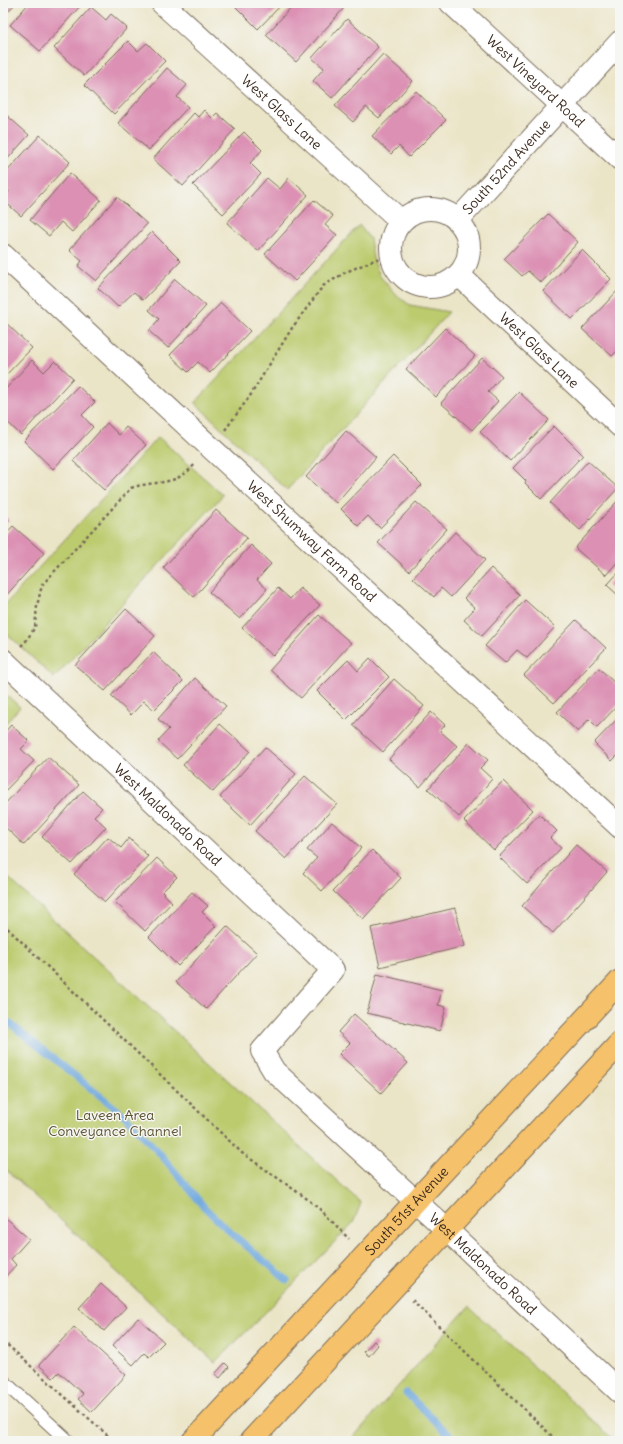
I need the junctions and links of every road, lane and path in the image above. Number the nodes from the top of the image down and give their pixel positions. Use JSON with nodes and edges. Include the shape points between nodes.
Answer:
{"nodes":[{"id":1,"x":162,"y":3,"type":"edge"},
{"id":2,"x":451,"y":3,"type":"edge"},
{"id":3,"x":620,"y":42,"type":"edge"},
{"id":4,"x":563,"y":106,"type":"junction"},
{"id":5,"x":620,"y":159,"type":"edge"},
{"id":6,"x":458,"y":220,"type":"junction"},
{"id":7,"x":401,"y":221,"type":"junction"},
{"id":8,"x":3,"y":255,"type":"edge"},
{"id":9,"x":459,"y":275,"type":"junction"},
{"id":10,"x":620,"y":426,"type":"edge"},
{"id":11,"x":3,"y":660,"type":"edge"},
{"id":12,"x":620,"y":827,"type":"edge"},
{"id":13,"x":3,"y":924,"type":"edge"},
{"id":14,"x":620,"y":982,"type":"edge"},
{"id":15,"x":620,"y":1043,"type":"edge"},
{"id":16,"x":416,"y":1202,"type":"junction"},
{"id":17,"x":447,"y":1230,"type":"junction"},
{"id":18,"x":366,"y":1255,"type":"junction"},
{"id":19,"x":396,"y":1284,"type":"junction"},
{"id":20,"x":3,"y":1341,"type":"edge"},
{"id":21,"x":3,"y":1381,"type":"edge"},
{"id":22,"x":620,"y":1392,"type":"edge"},
{"id":23,"x":68,"y":1441,"type":"edge"},
{"id":24,"x":114,"y":1441,"type":"edge"},
{"id":25,"x":193,"y":1441,"type":"edge"},
{"id":26,"x":252,"y":1441,"type":"edge"},
{"id":27,"x":557,"y":1441,"type":"edge"}],
"edges":[{"from":1,"to":7,"type":"street","name":"West Glass Lane"},
{"from":2,"to":4,"type":"street","name":"West Vineyard Road"},
{"from":3,"to":4,"type":"street","name":"South 52nd Avenue"},
{"from":4,"to":5,"type":"street","name":"West Vineyard Road"},
{"from":4,"to":6,"type":"street","name":"South 52nd Avenue"},
{"from":6,"to":7,"type":"street","via":[[448,212],[423,209],[411,213]]},
{"from":6,"to":9,"type":"street","via":[[469,241],[466,265]]},
{"from":7,"to":9,"type":"street","via":[[393,232],[390,246],[398,272],[408,281],[428,287],[448,284]]},
{"from":8,"to":12,"type":"street","name":"West Shumway Farm Road"},
{"from":9,"to":10,"type":"street","name":"West Glass Lane"},
{"from":11,"to":16,"type":"street","name":"West Maldonado Road","via":[[333,970],[262,1051],[274,1071]]},
{"from":13,"to":18,"type":"path","via":[[242,1153],[322,1211]]},
{"from":14,"to":16,"type":"main road","name":"South 51st Avenue"},
{"from":15,"to":17,"type":"main road"},
{"from":16,"to":17,"type":"street","name":"West Maldonado Road"},
{"from":16,"to":18,"type":"main road","name":"South 51st Avenue"},
{"from":17,"to":19,"type":"main road"},
{"from":17,"to":22,"type":"street","name":"West Maldonado Road"},
{"from":18,"to":25,"type":"main road","name":"South 51st Avenue"},
{"from":19,"to":26,"type":"main road"},
{"from":19,"to":27,"type":"path"},
{"from":20,"to":24,"type":"path"},
{"from":21,"to":23,"type":"lane"}]}
